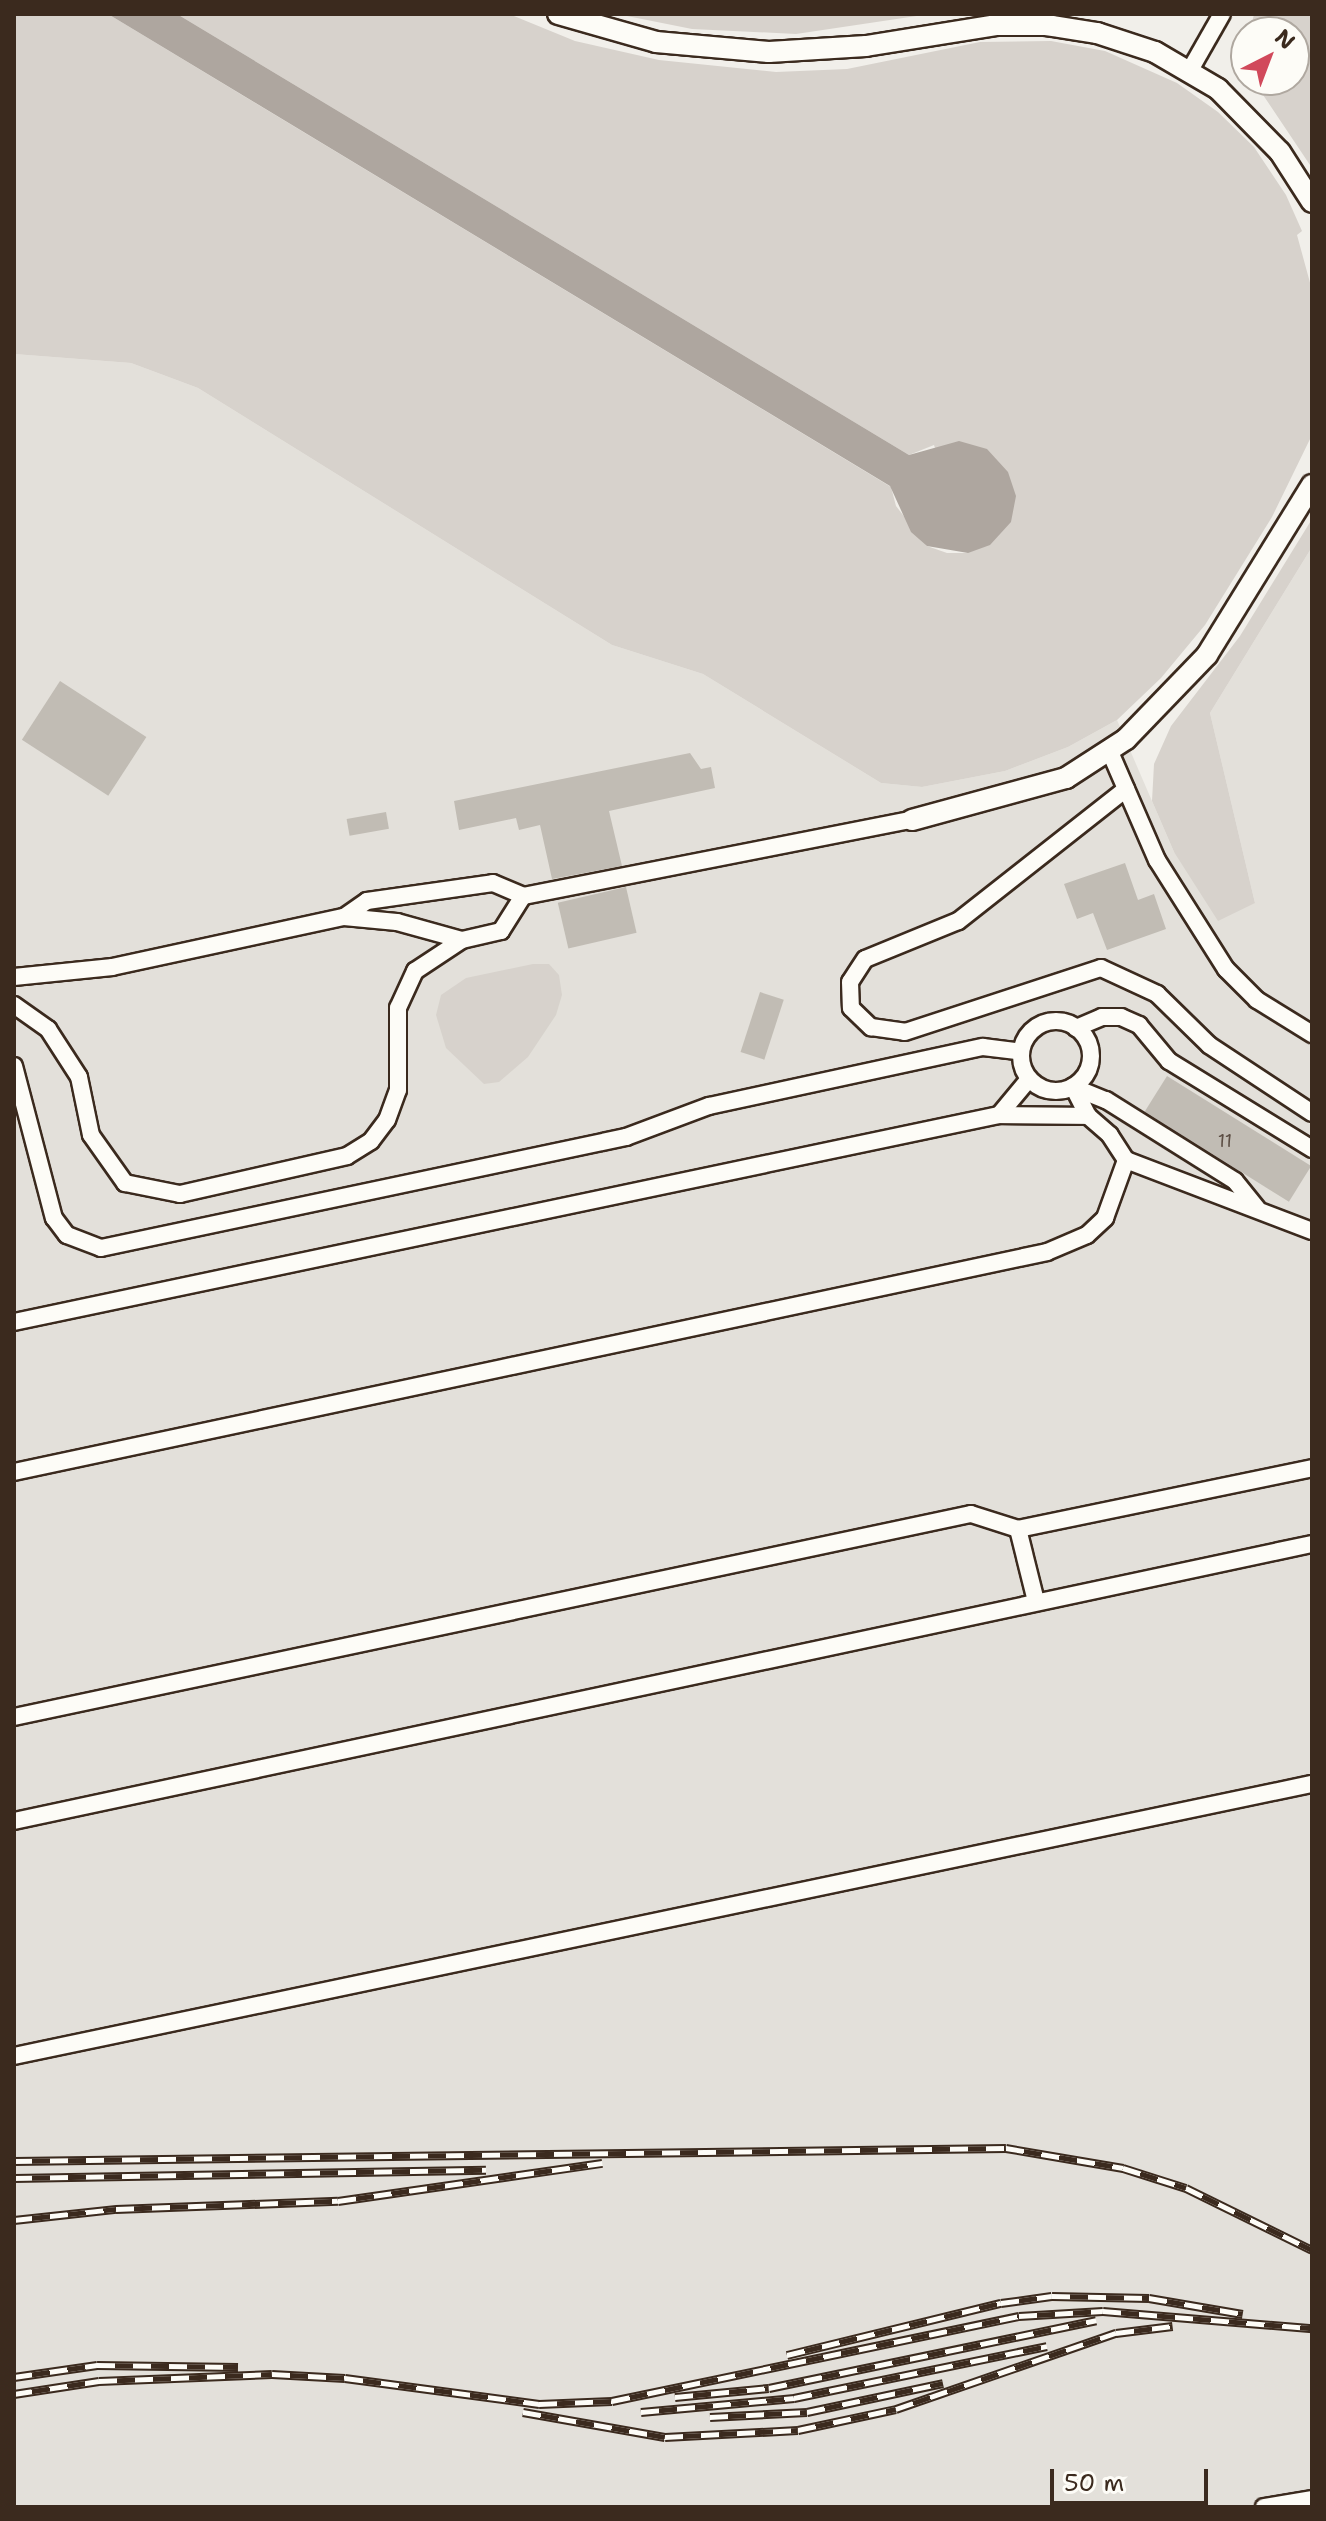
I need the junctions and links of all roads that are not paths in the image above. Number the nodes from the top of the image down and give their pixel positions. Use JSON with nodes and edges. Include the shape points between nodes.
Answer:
{"nodes":[{"id":1,"x":558,"y":14,"type":"edge"},
{"id":2,"x":1222,"y":14,"type":"edge"},
{"id":3,"x":1190,"y":70,"type":"junction"},
{"id":4,"x":1312,"y":202,"type":"edge"},
{"id":5,"x":1312,"y":485,"type":"edge"},
{"id":6,"x":1110,"y":752,"type":"junction"},
{"id":7,"x":1126,"y":789,"type":"junction"},
{"id":8,"x":912,"y":820,"type":"joint"},
{"id":9,"x":523,"y":896,"type":"junction"},
{"id":10,"x":344,"y":917,"type":"junction"},
{"id":11,"x":462,"y":940,"type":"junction"},
{"id":12,"x":14,"y":977,"type":"edge"},
{"id":13,"x":14,"y":1005,"type":"edge"},
{"id":14,"x":1076,"y":1028,"type":"junction"},
{"id":15,"x":1312,"y":1034,"type":"edge"},
{"id":16,"x":1021,"y":1052,"type":"junction"},
{"id":17,"x":14,"y":1066,"type":"edge"},
{"id":18,"x":1029,"y":1079,"type":"junction"},
{"id":19,"x":1073,"y":1087,"type":"junction"},
{"id":20,"x":1312,"y":1113,"type":"edge"},
{"id":21,"x":999,"y":1115,"type":"junction"},
{"id":22,"x":1088,"y":1116,"type":"junction"},
{"id":23,"x":1312,"y":1149,"type":"edge"},
{"id":24,"x":1126,"y":1160,"type":"junction"},
{"id":25,"x":1257,"y":1208,"type":"junction"},
{"id":26,"x":1312,"y":1231,"type":"edge"},
{"id":27,"x":14,"y":1322,"type":"edge"},
{"id":28,"x":1312,"y":1468,"type":"edge"},
{"id":29,"x":14,"y":1472,"type":"edge"},
{"id":30,"x":1018,"y":1529,"type":"junction"},
{"id":31,"x":1312,"y":1544,"type":"edge"},
{"id":32,"x":1036,"y":1601,"type":"junction"},
{"id":33,"x":14,"y":1717,"type":"edge"},
{"id":34,"x":1312,"y":1784,"type":"edge"},
{"id":35,"x":14,"y":1821,"type":"edge"},
{"id":36,"x":14,"y":2056,"type":"edge"},
{"id":37,"x":1312,"y":2499,"type":"edge"},
{"id":38,"x":1264,"y":2507,"type":"edge"}],
"edges":[{"from":1,"to":3,"type":"street","via":[[656,42],[769,52],[866,46],[997,25],[1046,25],[1125,41]]},
{"from":2,"to":3,"type":"street"},
{"from":3,"to":4,"type":"street","via":[[1255,123]]},
{"from":5,"to":6,"type":"street","via":[[1207,655]]},
{"from":6,"to":7,"type":"street"},
{"from":6,"to":8,"type":"street","via":[[1041,787]]},
{"from":7,"to":15,"type":"street","via":[[1157,860],[1232,976],[1257,1000]]},
{"from":7,"to":20,"type":"street","via":[[958,921],[865,959],[850,982],[851,1008],[871,1027],[905,1032],[1101,968],[1157,994],[1209,1045]]},
{"from":8,"to":9,"type":"street"},
{"from":9,"to":10,"type":"street","via":[[493,883],[367,901]]},
{"from":9,"to":11,"type":"street","via":[[501,931]]},
{"from":10,"to":11,"type":"street","via":[[397,922]]},
{"from":10,"to":12,"type":"street","via":[[112,967]]},
{"from":11,"to":13,"type":"street","via":[[415,971],[398,1008],[398,1090],[387,1120],[371,1141],[347,1156],[180,1194],[125,1183],[91,1135],[79,1077],[48,1029]]},
{"from":14,"to":16,"type":"street","via":[[1042,1024],[1031,1031]]},
{"from":14,"to":19,"type":"street","via":[[1091,1054],[1087,1073]]},
{"from":14,"to":23,"type":"street","via":[[1102,1017],[1121,1017],[1139,1025],[1169,1061]]},
{"from":16,"to":17,"type":"street","via":[[983,1047],[709,1106],[626,1137],[101,1248],[67,1235],[54,1218]]},
{"from":16,"to":18,"type":"street"},
{"from":18,"to":19,"type":"street","via":[[1045,1090]]},
{"from":18,"to":21,"type":"street"},
{"from":19,"to":22,"type":"street"},
{"from":19,"to":25,"type":"street","via":[[1106,1100],[1235,1181]]},
{"from":21,"to":22,"type":"street"},
{"from":21,"to":27,"type":"street"},
{"from":22,"to":24,"type":"street","via":[[1110,1135]]},
{"from":24,"to":25,"type":"street"},
{"from":24,"to":29,"type":"street","via":[[1105,1218],[1087,1235],[1047,1252]]},
{"from":25,"to":26,"type":"street"},
{"from":28,"to":30,"type":"street"},
{"from":30,"to":32,"type":"street"},
{"from":30,"to":33,"type":"street","via":[[971,1514]]},
{"from":31,"to":32,"type":"street"},
{"from":32,"to":35,"type":"street"},
{"from":34,"to":36,"type":"street"},
{"from":37,"to":38,"type":"street"}]}
